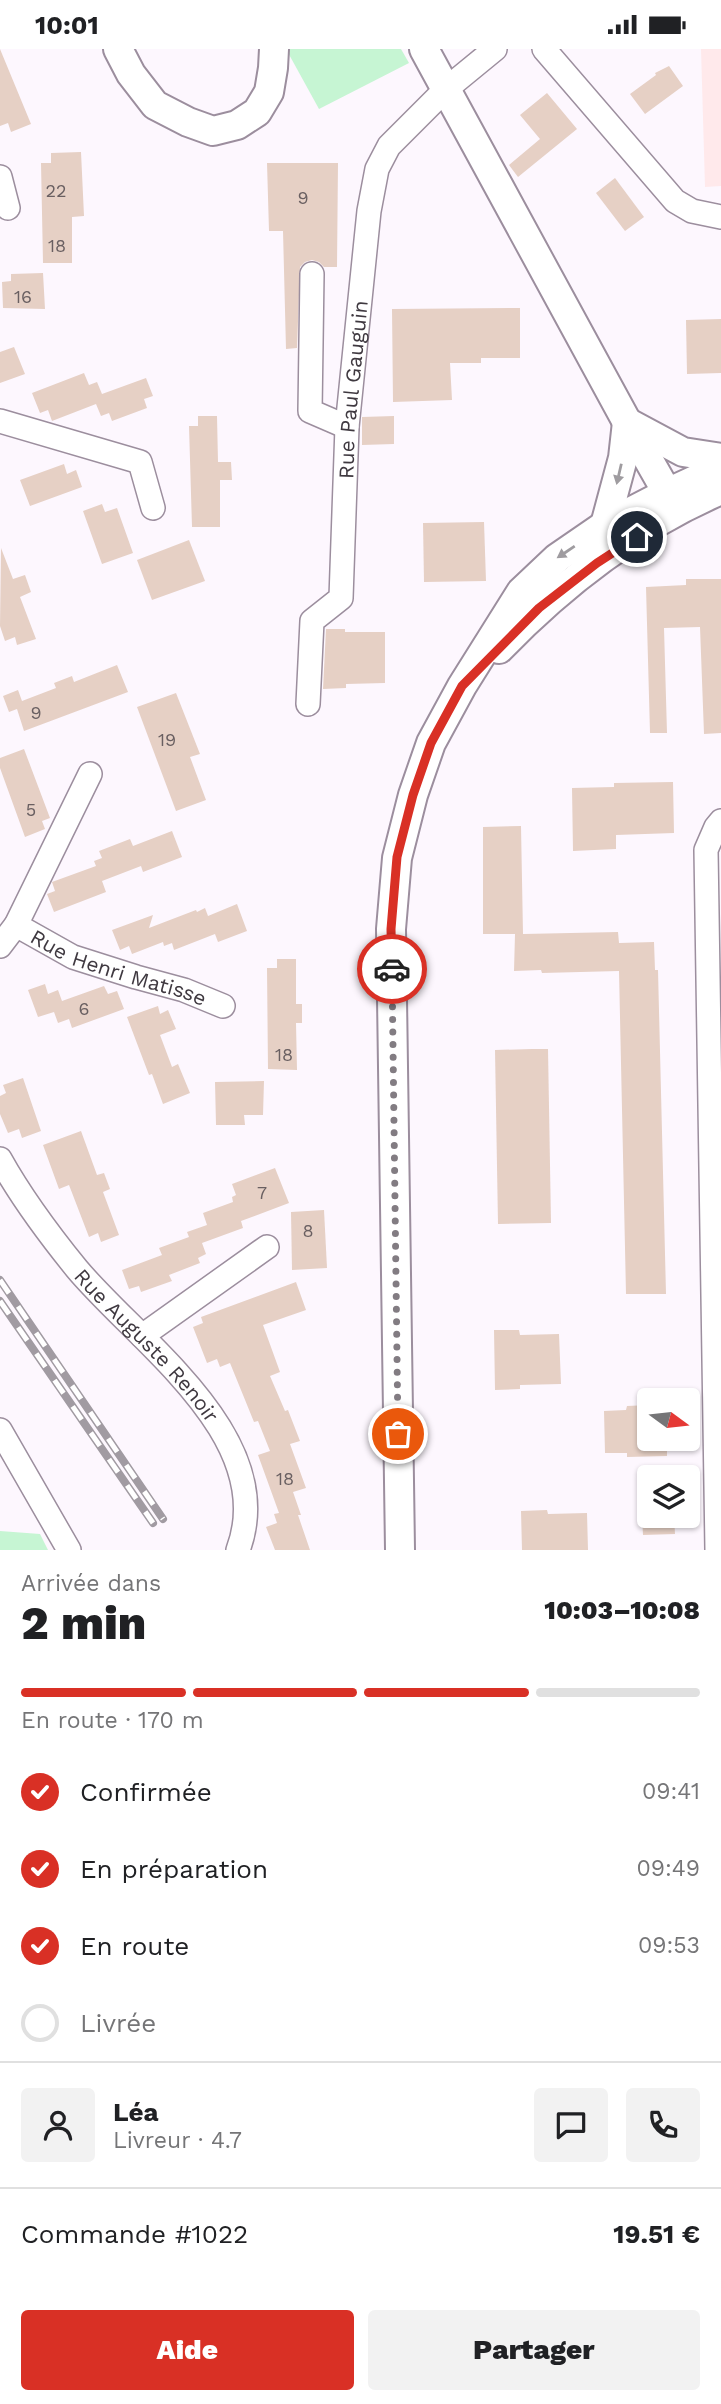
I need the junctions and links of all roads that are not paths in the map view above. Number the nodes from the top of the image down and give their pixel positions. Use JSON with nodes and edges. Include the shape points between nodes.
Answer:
{"nodes":[{"id":1,"x":118,"y":49,"type":"edge"},
{"id":2,"x":274,"y":49,"type":"edge"},
{"id":3,"x":424,"y":49,"type":"edge"},
{"id":4,"x":495,"y":49,"type":"edge"},
{"id":5,"x":544,"y":49,"type":"edge"},
{"id":6,"x":445,"y":90,"type":"junction"},
{"id":7,"x":0,"y":177,"type":"edge"},
{"id":8,"x":8,"y":208,"type":"dead end"},
{"id":9,"x":721,"y":217,"type":"edge"},
{"id":10,"x":312,"y":274,"type":"dead end"},
{"id":11,"x":0,"y":421,"type":"edge"},
{"id":12,"x":626,"y":422,"type":"junction"},
{"id":13,"x":347,"y":427,"type":"junction"},
{"id":14,"x":721,"y":458,"type":"edge"},
{"id":15,"x":721,"y":468,"type":"edge"},
{"id":16,"x":721,"y":490,"type":"edge"},
{"id":17,"x":672,"y":501,"type":"junction"},
{"id":18,"x":153,"y":508,"type":"dead end"},
{"id":19,"x":605,"y":525,"type":"junction"},
{"id":20,"x":462,"y":686,"type":"junction"},
{"id":21,"x":308,"y":704,"type":"dead end"},
{"id":22,"x":90,"y":774,"type":"dead end"},
{"id":23,"x":721,"y":821,"type":"edge"},
{"id":24,"x":16,"y":925,"type":"junction"},
{"id":25,"x":0,"y":946,"type":"edge"},
{"id":26,"x":223,"y":1006,"type":"dead end"},
{"id":27,"x":0,"y":1159,"type":"edge"},
{"id":28,"x":267,"y":1247,"type":"dead end"},
{"id":29,"x":142,"y":1336,"type":"junction"},
{"id":30,"x":0,"y":1430,"type":"edge"},
{"id":31,"x":69,"y":1550,"type":"edge"},
{"id":32,"x":238,"y":1550,"type":"edge"},
{"id":33,"x":400,"y":1550,"type":"edge"},
{"id":34,"x":718,"y":1550,"type":"edge"}],
"edges":[{"from":1,"to":2,"type":"street","via":[[155,105],[213,131],[237,125],[257,112],[269,92]]},
{"from":3,"to":6,"type":"street"},
{"from":4,"to":6,"type":"street","name":"Rue Paul Gauguin"},
{"from":5,"to":9,"type":"street","via":[[675,201],[692,211]]},
{"from":6,"to":12,"type":"street"},
{"from":6,"to":13,"type":"street","name":"Rue Paul Gauguin","via":[[389,146],[377,169]]},
{"from":7,"to":8,"type":"street"},
{"from":10,"to":13,"type":"street","via":[[310,411]]},
{"from":11,"to":18,"type":"street","via":[[140,462]]},
{"from":12,"to":14,"type":"street","via":[[684,452]]},
{"from":12,"to":17,"type":"street"},
{"from":12,"to":19,"type":"street","one_way":true,"via":[[623,458]]},
{"from":13,"to":21,"type":"street","name":"Rue Paul Gauguin","via":[[341,598],[312,621]]},
{"from":15,"to":17,"type":"street"},
{"from":16,"to":17,"type":"street"},
{"from":17,"to":19,"type":"street"},
{"from":17,"to":20,"type":"street","via":[[539,608]]},
{"from":19,"to":20,"type":"street","one_way":true,"via":[[556,558],[521,591]]},
{"from":20,"to":33,"type":"street","via":[[431,743],[413,795],[397,857],[391,929]]},
{"from":22,"to":24,"type":"street","name":"Rue Henri Matisse"},
{"from":23,"to":34,"type":"street","via":[[706,851]]},
{"from":24,"to":25,"type":"street","name":"Rue Henri Matisse"},
{"from":24,"to":26,"type":"street","name":"Rue Henri Matisse","via":[[73,957]]},
{"from":27,"to":29,"type":"street","name":"Rue Auguste Renoir","via":[[77,1269]]},
{"from":28,"to":29,"type":"street"},
{"from":29,"to":32,"type":"street","name":"Rue Auguste Renoir","via":[[199,1395],[226,1437],[247,1508]]},
{"from":30,"to":31,"type":"street"}]}
